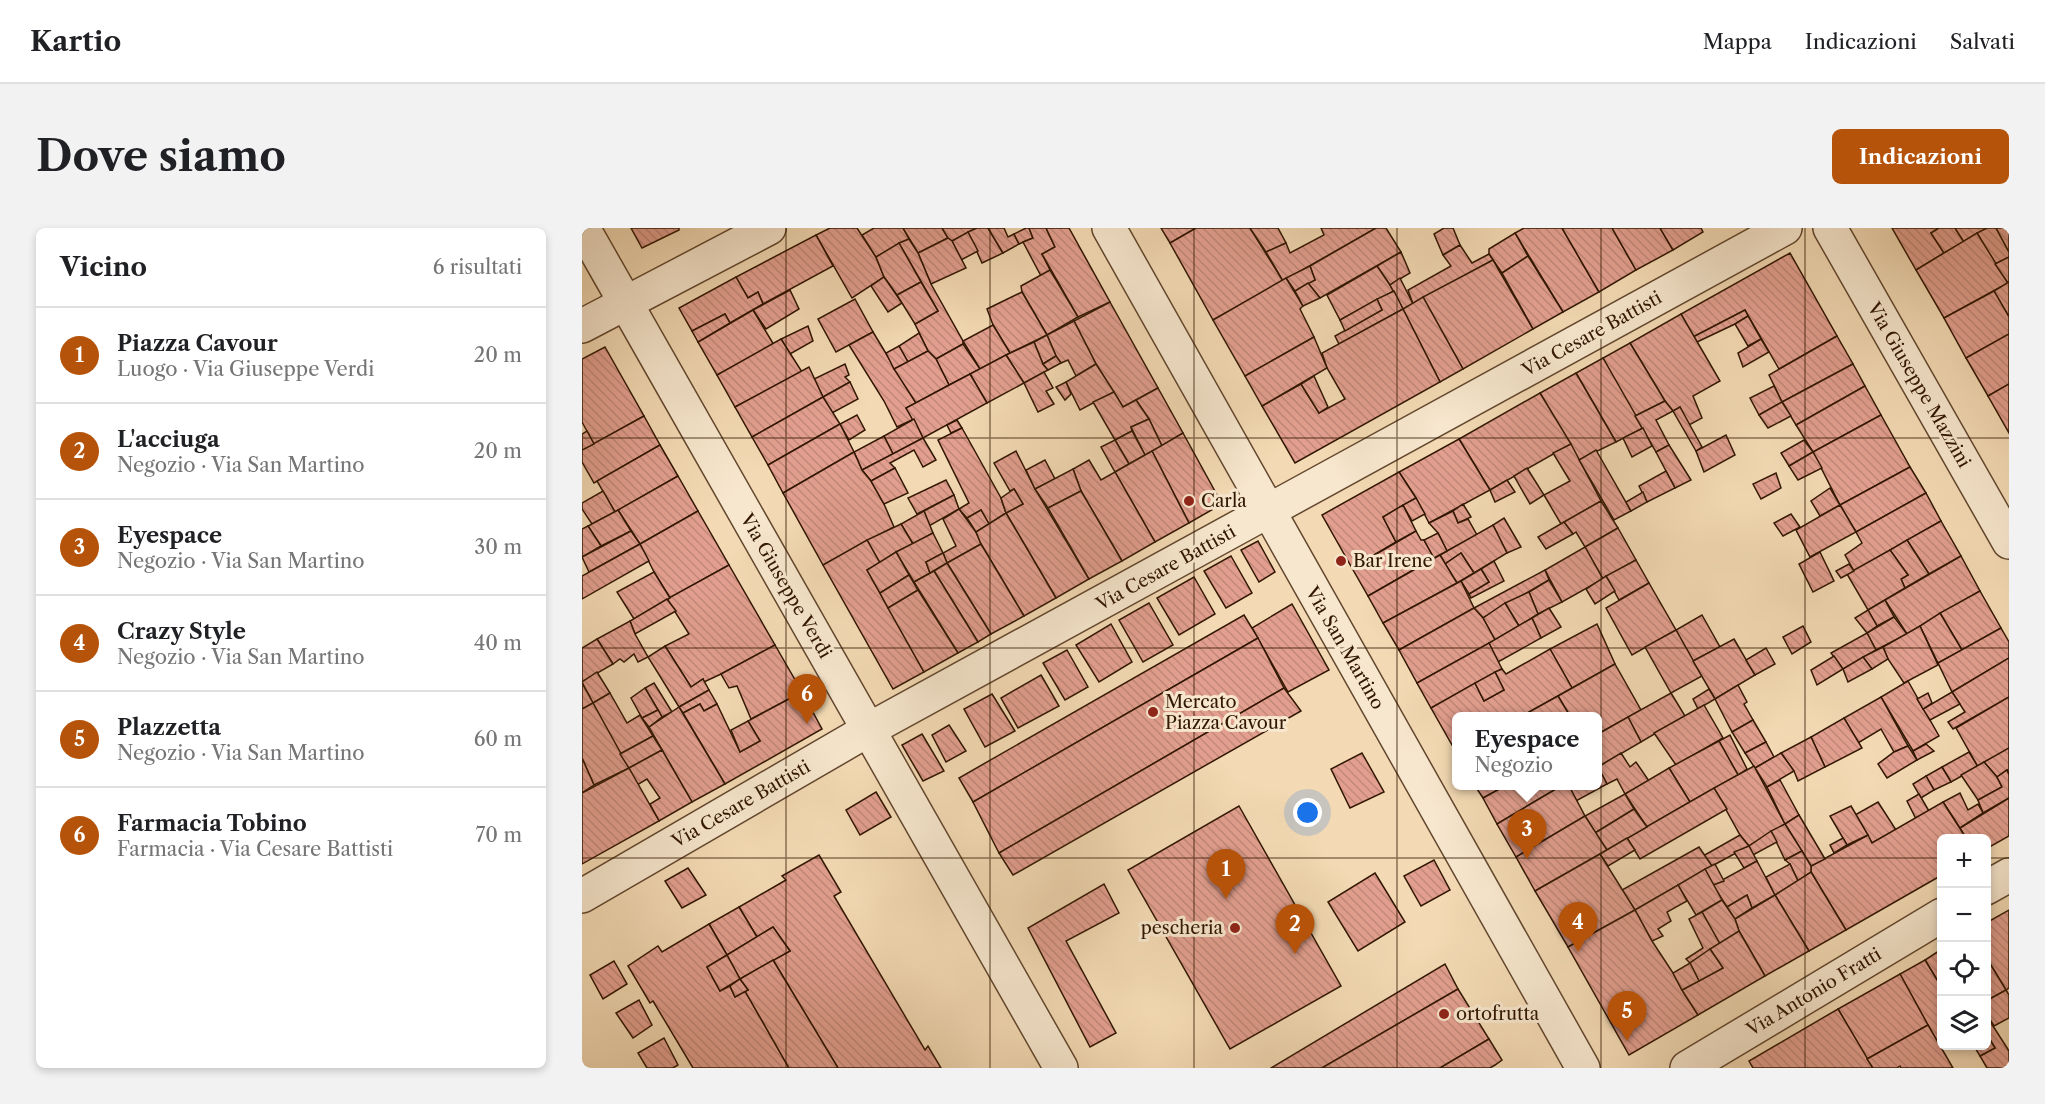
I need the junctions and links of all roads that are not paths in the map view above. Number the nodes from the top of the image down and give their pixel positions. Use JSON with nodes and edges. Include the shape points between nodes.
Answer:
{"nodes":[{"id":1,"x":583,"y":228,"type":"edge"},
{"id":2,"x":769,"y":228,"type":"edge"},
{"id":3,"x":1109,"y":228,"type":"edge"},
{"id":4,"x":1785,"y":228,"type":"edge"},
{"id":5,"x":1830,"y":228,"type":"edge"},
{"id":6,"x":625,"y":303,"type":"junction"},
{"id":7,"x":582,"y":326,"type":"edge"},
{"id":8,"x":1268,"y":512,"type":"junction"},
{"id":9,"x":2009,"y":542,"type":"edge"},
{"id":10,"x":868,"y":730,"type":"junction"},
{"id":11,"x":2009,"y":875,"type":"edge"},
{"id":12,"x":1991,"y":885,"type":"edge"},
{"id":13,"x":582,"y":896,"type":"edge"},
{"id":14,"x":1937,"y":917,"type":"edge"},
{"id":15,"x":1061,"y":1068,"type":"edge"},
{"id":16,"x":1583,"y":1068,"type":"edge"},
{"id":17,"x":1687,"y":1068,"type":"edge"}],
"edges":[{"from":1,"to":6,"type":"street","name":"Via Giuseppe Verdi"},
{"from":2,"to":6,"type":"street"},
{"from":3,"to":8,"type":"street","name":"Via San Martino"},
{"from":4,"to":8,"type":"street","name":"Via Cesare Battisti"},
{"from":5,"to":9,"type":"street","name":"Via Giuseppe Mazzini"},
{"from":6,"to":7,"type":"street"},
{"from":6,"to":10,"type":"street","name":"Via Giuseppe Verdi"},
{"from":8,"to":10,"type":"street","name":"Via Cesare Battisti"},
{"from":8,"to":16,"type":"street","name":"Via San Martino"},
{"from":10,"to":13,"type":"street","name":"Via Cesare Battisti"},
{"from":10,"to":15,"type":"street","name":"Via Giuseppe Verdi"},
{"from":11,"to":12,"type":"street"},
{"from":14,"to":17,"type":"street","name":"Via Antonio Fratti"}]}
